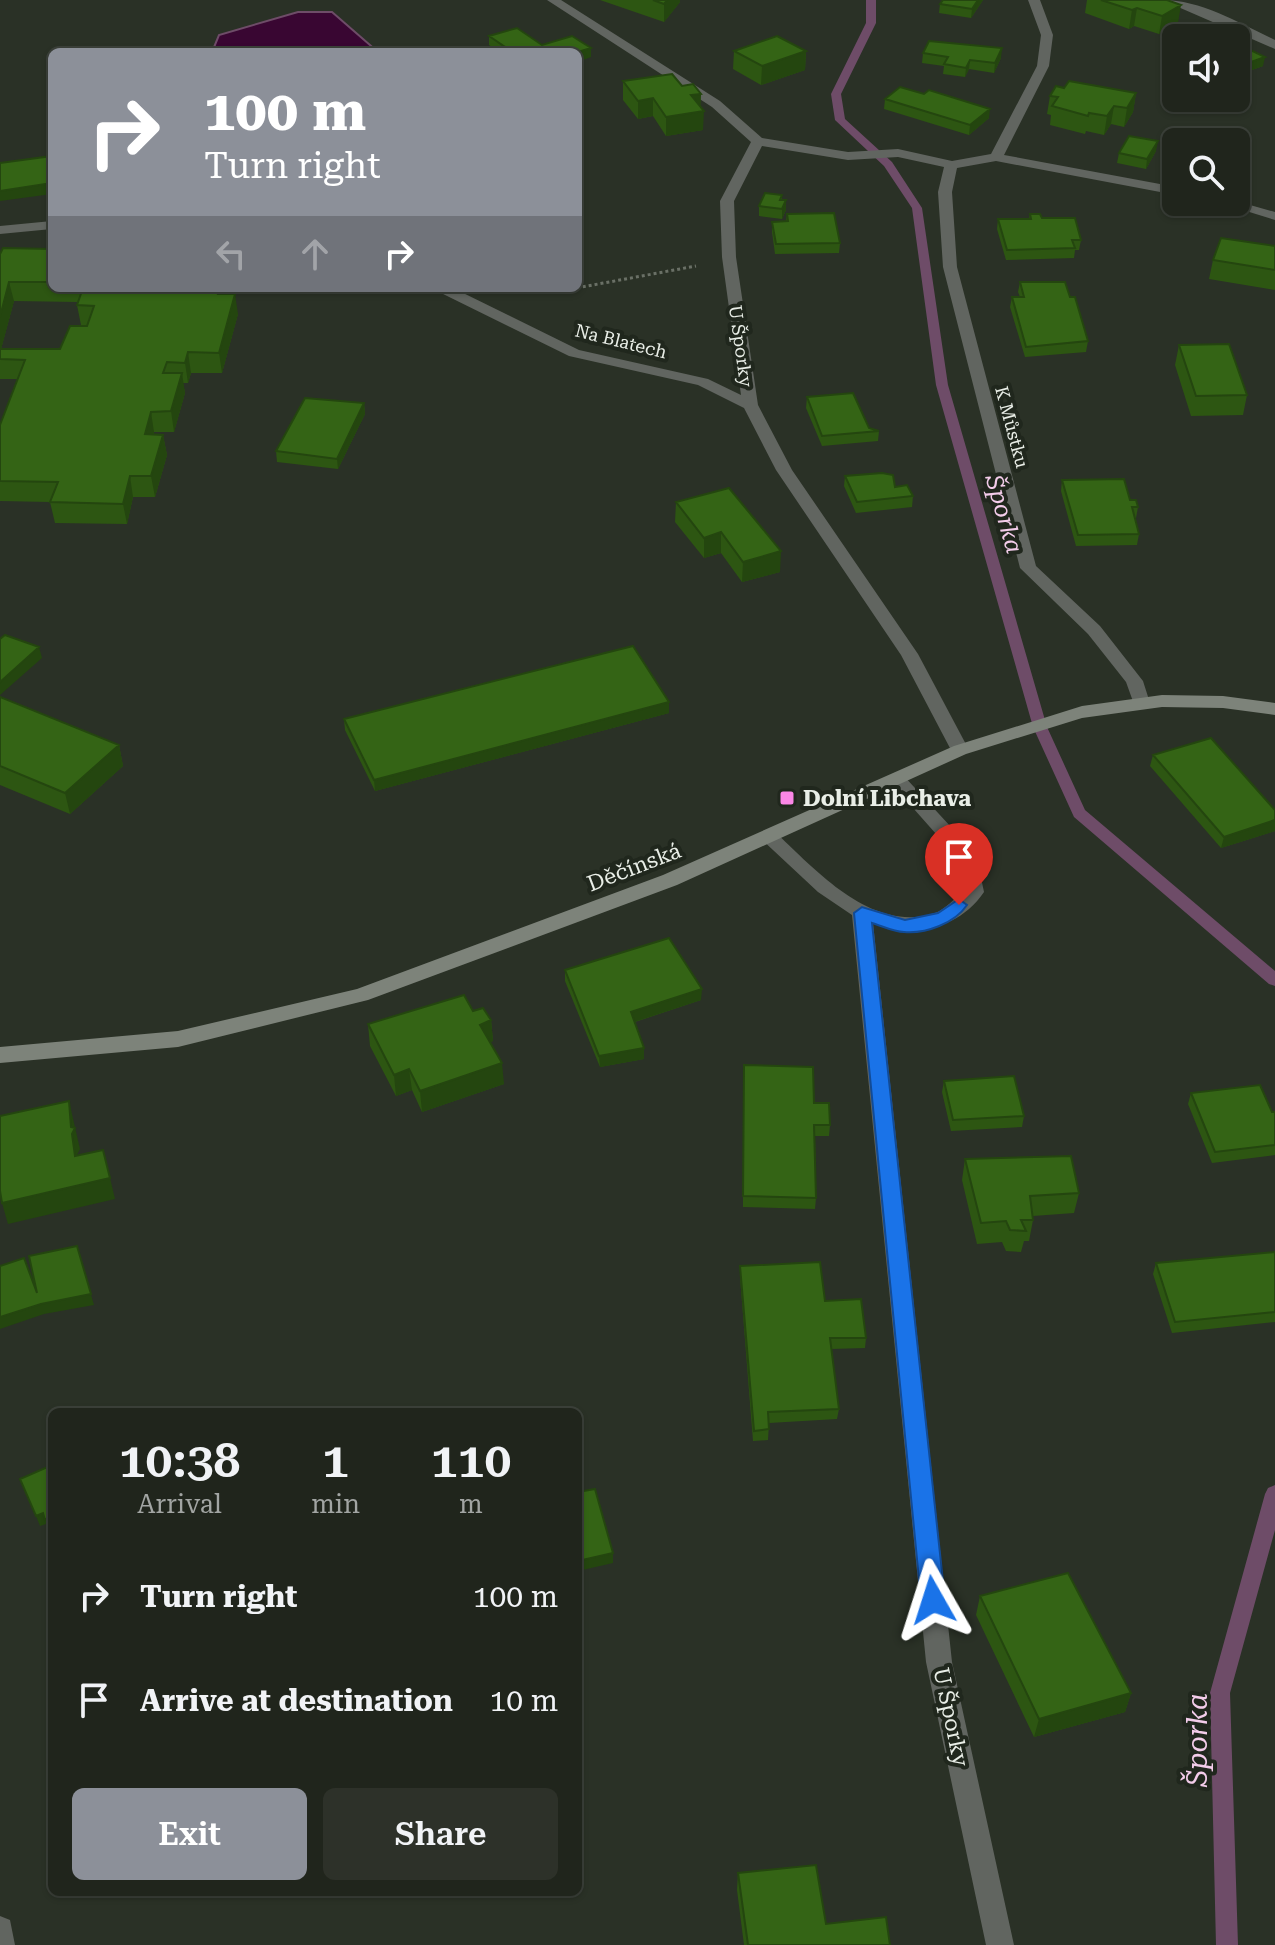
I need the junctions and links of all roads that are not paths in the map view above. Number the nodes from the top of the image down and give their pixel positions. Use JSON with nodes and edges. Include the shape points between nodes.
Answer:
{"nodes":[{"id":1,"x":553,"y":0,"type":"edge"},
{"id":2,"x":1034,"y":0,"type":"edge"},
{"id":3,"x":1168,"y":0,"type":"edge"},
{"id":4,"x":1275,"y":45,"type":"edge"},
{"id":5,"x":758,"y":141,"type":"junction"},
{"id":6,"x":996,"y":157,"type":"junction"},
{"id":7,"x":951,"y":165,"type":"junction"},
{"id":8,"x":1162,"y":188,"type":"edge"},
{"id":9,"x":1250,"y":209,"type":"edge"},
{"id":10,"x":1275,"y":216,"type":"edge"},
{"id":11,"x":48,"y":225,"type":"edge"},
{"id":12,"x":0,"y":230,"type":"edge"},
{"id":13,"x":450,"y":292,"type":"edge"},
{"id":14,"x":750,"y":405,"type":"junction"},
{"id":15,"x":1141,"y":703,"type":"junction"},
{"id":16,"x":1275,"y":709,"type":"edge"},
{"id":17,"x":960,"y":750,"type":"junction"},
{"id":18,"x":896,"y":778,"type":"junction"},
{"id":19,"x":768,"y":837,"type":"junction"},
{"id":20,"x":862,"y":913,"type":"junction"},
{"id":21,"x":0,"y":1055,"type":"edge"},
{"id":22,"x":0,"y":1930,"type":"edge"},
{"id":23,"x":1,"y":1945,"type":"edge"},
{"id":24,"x":1000,"y":1945,"type":"edge"}],
"edges":[{"from":1,"to":5,"type":"street","via":[[716,104]]},
{"from":2,"to":6,"type":"street","via":[[1047,35],[1043,66]]},
{"from":3,"to":4,"type":"street"},
{"from":5,"to":7,"type":"street","via":[[848,156],[898,153]]},
{"from":5,"to":14,"type":"street","name":"U Šporky","via":[[727,201],[729,257]]},
{"from":6,"to":7,"type":"street"},
{"from":6,"to":8,"type":"street"},
{"from":7,"to":15,"type":"street","name":"K Můstku","via":[[945,192],[950,267],[1028,568],[1094,630],[1134,681]]},
{"from":9,"to":10,"type":"street"},
{"from":11,"to":12,"type":"street"},
{"from":13,"to":14,"type":"street","name":"Na Blatech","via":[[574,353],[703,382]]},
{"from":14,"to":17,"type":"street","name":"U Šporky","via":[[784,470],[909,654]]},
{"from":15,"to":16,"type":"main road","name":"Děčínská","via":[[1223,702]]},
{"from":15,"to":17,"type":"main road","name":"Děčínská","via":[[1082,712]]},
{"from":17,"to":18,"type":"main road","name":"Děčínská"},
{"from":18,"to":19,"type":"main road","name":"Děčínská"},
{"from":18,"to":20,"type":"street","via":[[969,859],[974,892],[943,918],[905,926]]},
{"from":19,"to":20,"type":"street"},
{"from":19,"to":21,"type":"main road","name":"Děčínská","via":[[670,880],[361,995],[178,1039]]},
{"from":20,"to":24,"type":"street","name":"U Šporky","via":[[939,1662]]},
{"from":22,"to":23,"type":"street"}]}
